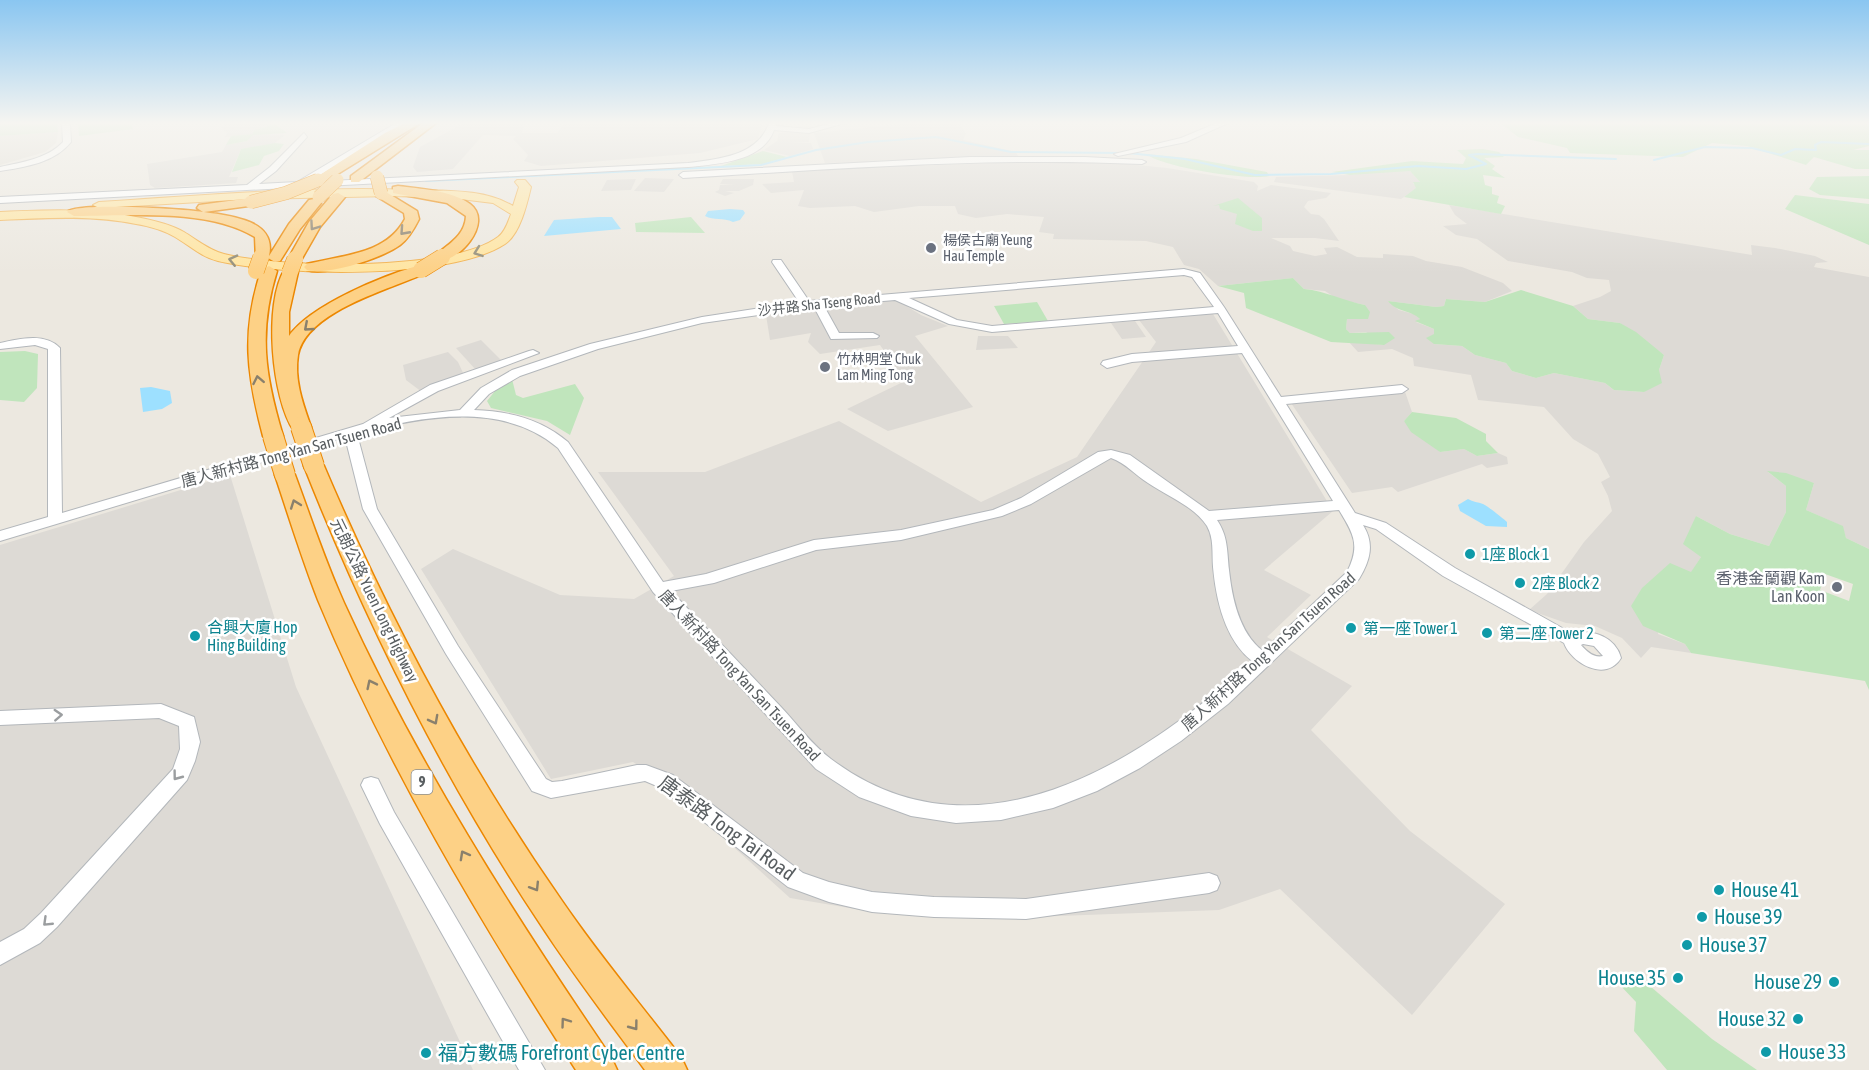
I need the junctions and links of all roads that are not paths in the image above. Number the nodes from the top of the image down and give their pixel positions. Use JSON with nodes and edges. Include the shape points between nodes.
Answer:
{"nodes":[{"id":1,"x":269,"y":173,"type":"edge"},
{"id":2,"x":317,"y":173,"type":"edge"},
{"id":3,"x":329,"y":173,"type":"edge"},
{"id":4,"x":347,"y":173,"type":"edge"},
{"id":5,"x":362,"y":173,"type":"edge"},
{"id":6,"x":380,"y":173,"type":"edge"},
{"id":7,"x":603,"y":173,"type":"edge"},
{"id":8,"x":689,"y":173,"type":"edge"},
{"id":9,"x":517,"y":181,"type":"junction"},
{"id":10,"x":298,"y":184,"type":"junction"},
{"id":11,"x":250,"y":187,"type":"junction"},
{"id":12,"x":398,"y":190,"type":"junction"},
{"id":13,"x":458,"y":193,"type":"junction"},
{"id":14,"x":0,"y":200,"type":"edge"},
{"id":15,"x":80,"y":209,"type":"junction"},
{"id":16,"x":0,"y":211,"type":"edge"},
{"id":17,"x":516,"y":212,"type":"junction"},
{"id":18,"x":0,"y":216,"type":"edge"},
{"id":19,"x":777,"y":262,"type":"dead end"},
{"id":20,"x":265,"y":264,"type":"junction"},
{"id":21,"x":312,"y":267,"type":"junction"},
{"id":22,"x":1196,"y":275,"type":"joint"},
{"id":23,"x":980,"y":277,"type":"dead end"},
{"id":24,"x":987,"y":288,"type":"junction"},
{"id":25,"x":895,"y":295,"type":"junction"},
{"id":26,"x":812,"y":304,"type":"junction"},
{"id":27,"x":1220,"y":310,"type":"junction"},
{"id":28,"x":873,"y":336,"type":"dead end"},
{"id":29,"x":0,"y":346,"type":"edge"},
{"id":30,"x":1245,"y":349,"type":"junction"},
{"id":31,"x":533,"y":353,"type":"dead end"},
{"id":32,"x":1107,"y":364,"type":"dead end"},
{"id":33,"x":1402,"y":389,"type":"dead end"},
{"id":34,"x":291,"y":399,"type":"junction"},
{"id":35,"x":1277,"y":401,"type":"junction"},
{"id":36,"x":464,"y":413,"type":"junction"},
{"id":37,"x":357,"y":430,"type":"junction"},
{"id":38,"x":1346,"y":511,"type":"junction"},
{"id":39,"x":1206,"y":516,"type":"junction"},
{"id":40,"x":55,"y":520,"type":"junction"},
{"id":41,"x":0,"y":536,"type":"edge"},
{"id":42,"x":659,"y":588,"type":"junction"},
{"id":43,"x":1573,"y":641,"type":"dead end"},
{"id":44,"x":1262,"y":660,"type":"junction"},
{"id":45,"x":0,"y":718,"type":"edge"},
{"id":46,"x":371,"y":785,"type":"dead end"},
{"id":47,"x":1209,"y":884,"type":"dead end"},
{"id":48,"x":0,"y":954,"type":"edge"},
{"id":49,"x":533,"y":1070,"type":"edge"},
{"id":50,"x":598,"y":1070,"type":"edge"},
{"id":51,"x":668,"y":1070,"type":"edge"}],
"edges":[{"from":1,"to":11,"type":"street"},
{"from":2,"to":10,"type":"street"},
{"from":3,"to":15,"type":"highway","bridge":true,"via":[[286,193],[251,202],[196,208]]},
{"from":4,"to":20,"type":"highway","bridge":true,"via":[[319,197]]},
{"from":5,"to":34,"type":"highway","name":"元朗公路 Yuen Long Highway","one_way":true,"via":[[314,225],[292,266],[282,299],[279,332]]},
{"from":6,"to":21,"type":"highway","one_way":true,"bridge":true,"via":[[376,185],[381,193],[410,211],[412,219],[406,230],[371,254]]},
{"from":7,"to":9,"type":"street"},
{"from":8,"to":9,"type":"street"},
{"from":9,"to":10,"type":"street"},
{"from":9,"to":13,"type":"main road"},
{"from":9,"to":17,"type":"main road","via":[[525,187]]},
{"from":10,"to":11,"type":"street"},
{"from":11,"to":14,"type":"street"},
{"from":12,"to":13,"type":"main road"},
{"from":12,"to":15,"type":"main road"},
{"from":12,"to":34,"type":"highway","one_way":true,"bridge":true,"via":[[448,198],[464,205],[471,211],[473,222],[469,232],[421,270],[342,303],[300,334],[289,362]]},
{"from":13,"to":17,"type":"main road","via":[[504,201]]},
{"from":15,"to":16,"type":"main road"},
{"from":15,"to":18,"type":"main road"},
{"from":15,"to":20,"type":"highway","via":[[161,213],[250,226],[261,234]]},
{"from":21,"to":15,"type":"main road","one_way":true,"via":[[235,261],[205,251],[151,223]]},
{"from":17,"to":21,"type":"main road","one_way":true,"via":[[510,231],[502,240],[465,256],[423,263]]},
{"from":19,"to":26,"type":"street"},
{"from":50,"to":20,"type":"highway","name":"元朗公路 Yuen Long Highway","number":"9","one_way":true,"bridge":true,"via":[[509,934],[393,729],[331,601],[285,475],[256,374],[256,314],[251,291]]},
{"from":22,"to":24,"type":"street","name":"沙井路 Sha Tseng Road","via":[[1178,272]]},
{"from":22,"to":27,"type":"street","name":"唐人新村路 Tong Yan San Tsuen Road"},
{"from":23,"to":24,"type":"street"},
{"from":24,"to":25,"type":"street","name":"沙井路 Sha Tseng Road"},
{"from":25,"to":26,"type":"street","name":"沙井路 Sha Tseng Road"},
{"from":25,"to":27,"type":"street","via":[[921,311],[959,325],[992,329]]},
{"from":26,"to":28,"type":"street","via":[[835,337]]},
{"from":26,"to":36,"type":"street","name":"沙井路 Sha Tseng Road","via":[[702,320],[580,350],[498,382]]},
{"from":27,"to":30,"type":"street","name":"唐人新村路 Tong Yan San Tsuen Road"},
{"from":29,"to":40,"type":"street","via":[[35,342],[54,348]]},
{"from":30,"to":32,"type":"street","via":[[1132,358]]},
{"from":30,"to":35,"type":"street","name":"唐人新村路 Tong Yan San Tsuen Road"},
{"from":31,"to":37,"type":"street","via":[[434,388]]},
{"from":33,"to":35,"type":"street"},
{"from":34,"to":51,"type":"highway","name":"元朗公路 Yuen Long Highway","one_way":true,"bridge":true,"via":[[343,537],[445,742],[549,910]]},
{"from":35,"to":38,"type":"street","name":"唐人新村路 Tong Yan San Tsuen Road"},
{"from":36,"to":37,"type":"street","name":"唐人新村路 Tong Yan San Tsuen Road","via":[[431,415]]},
{"from":36,"to":42,"type":"street","name":"唐人新村路 Tong Yan San Tsuen Road","via":[[520,420],[557,439]]},
{"from":37,"to":40,"type":"street","name":"唐人新村路 Tong Yan San Tsuen Road"},
{"from":37,"to":47,"type":"street","name":"唐泰路 Tong Tai Road","via":[[370,509],[458,659],[524,764],[543,787],[553,790],[581,786],[629,774],[655,776],[796,879],[872,902],[1026,909]]},
{"from":38,"to":39,"type":"street"},
{"from":38,"to":43,"type":"street","via":[[1381,526],[1449,572]]},
{"from":38,"to":44,"type":"street","name":"唐人新村路 Tong Yan San Tsuen Road","via":[[1363,542],[1358,569]]},
{"from":39,"to":42,"type":"street","via":[[1125,458],[1103,455],[1026,501],[997,513],[901,535],[814,545],[708,579]]},
{"from":39,"to":44,"type":"street","via":[[1220,536],[1224,585],[1238,634],[1246,648]]},
{"from":40,"to":41,"type":"street","name":"唐人新村路 Tong Yan San Tsuen Road"},
{"from":42,"to":44,"type":"street","name":"唐人新村路 Tong Yan San Tsuen Road","via":[[823,764],[877,797],[942,813],[1001,813],[1042,804],[1087,787],[1174,737]]},
{"from":45,"to":48,"type":"street","one_way":true,"via":[[161,711],[187,722],[191,734],[191,747],[180,774],[49,920],[32,936]]},
{"from":46,"to":49,"type":"street"}]}
